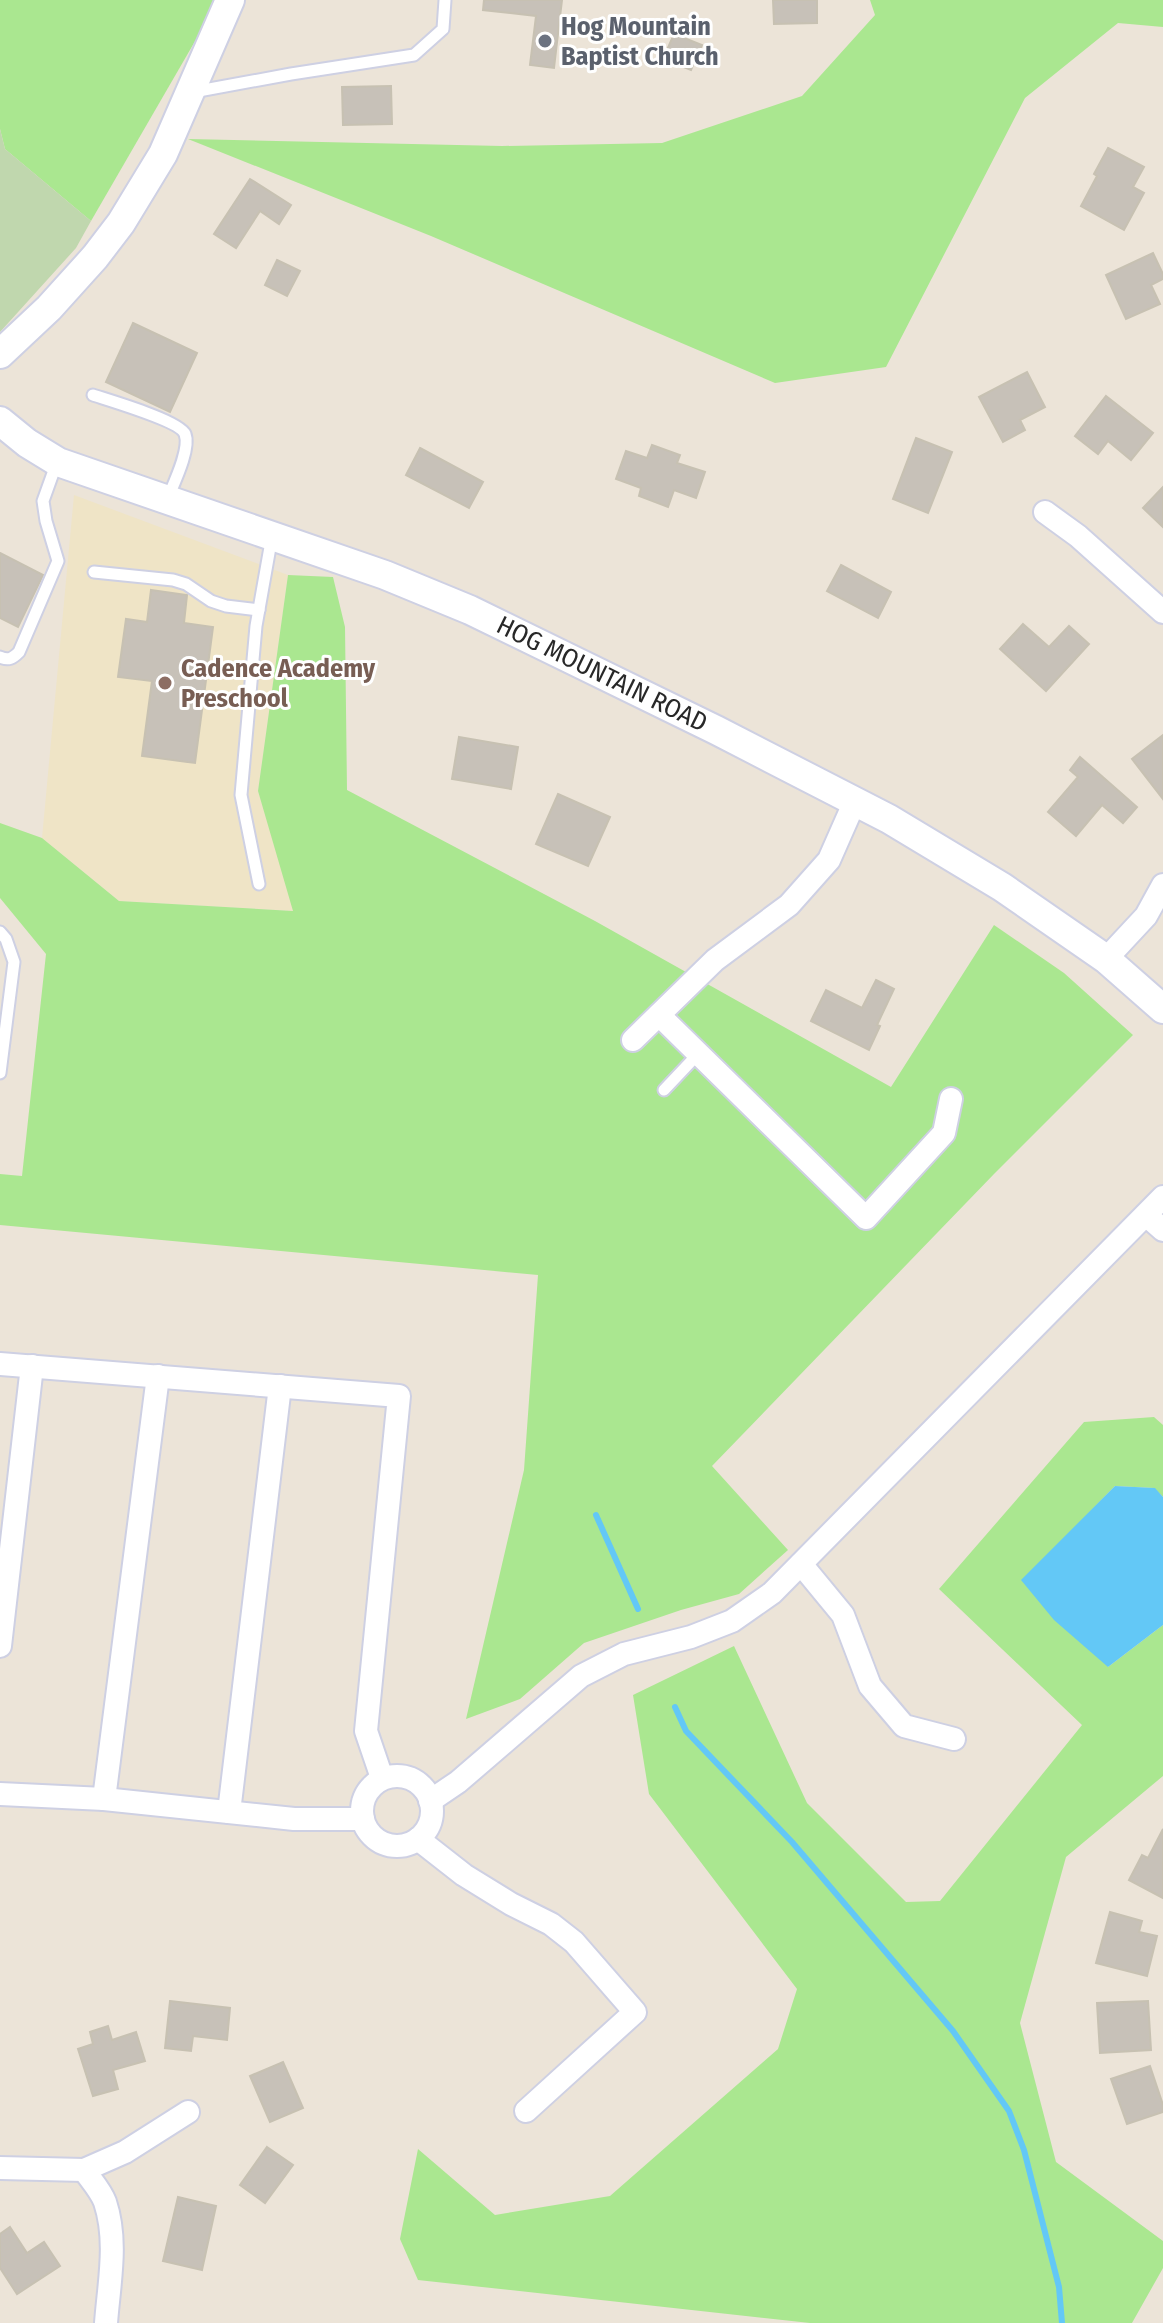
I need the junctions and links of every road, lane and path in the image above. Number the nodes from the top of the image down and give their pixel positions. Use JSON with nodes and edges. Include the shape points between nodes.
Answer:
{"nodes":[{"id":1,"x":230,"y":0,"type":"edge"},
{"id":2,"x":445,"y":0,"type":"edge"},
{"id":3,"x":191,"y":92,"type":"junction"},
{"id":4,"x":0,"y":354,"type":"edge"},
{"id":5,"x":93,"y":395,"type":"dead end"},
{"id":6,"x":0,"y":421,"type":"edge"},
{"id":7,"x":58,"y":462,"type":"junction"},
{"id":8,"x":167,"y":501,"type":"junction"},
{"id":9,"x":1045,"y":512,"type":"dead end"},
{"id":10,"x":272,"y":536,"type":"junction"},
{"id":11,"x":94,"y":572,"type":"dead end"},
{"id":12,"x":259,"y":610,"type":"junction"},
{"id":13,"x":1163,"y":612,"type":"edge"},
{"id":14,"x":0,"y":657,"type":"edge"},
{"id":15,"x":855,"y":801,"type":"junction"},
{"id":16,"x":259,"y":884,"type":"dead end"},
{"id":17,"x":1163,"y":885,"type":"edge"},
{"id":18,"x":0,"y":932,"type":"edge"},
{"id":19,"x":1106,"y":959,"type":"junction"},
{"id":20,"x":1163,"y":1009,"type":"edge"},
{"id":21,"x":659,"y":1015,"type":"junction"},
{"id":22,"x":633,"y":1040,"type":"dead end"},
{"id":23,"x":698,"y":1054,"type":"junction"},
{"id":24,"x":0,"y":1073,"type":"edge"},
{"id":25,"x":664,"y":1090,"type":"dead end"},
{"id":26,"x":951,"y":1099,"type":"dead end"},
{"id":27,"x":1163,"y":1197,"type":"edge"},
{"id":28,"x":1154,"y":1222,"type":"edge"},
{"id":29,"x":0,"y":1364,"type":"edge"},
{"id":30,"x":32,"y":1366,"type":"junction"},
{"id":31,"x":158,"y":1376,"type":"junction"},
{"id":32,"x":280,"y":1386,"type":"junction"},
{"id":33,"x":801,"y":1564,"type":"junction"},
{"id":34,"x":0,"y":1646,"type":"edge"},
{"id":35,"x":954,"y":1739,"type":"dead end"},
{"id":36,"x":382,"y":1778,"type":"junction"},
{"id":37,"x":0,"y":1794,"type":"edge"},
{"id":38,"x":104,"y":1799,"type":"junction"},
{"id":39,"x":430,"y":1801,"type":"junction"},
{"id":40,"x":229,"y":1812,"type":"junction"},
{"id":41,"x":363,"y":1819,"type":"junction"},
{"id":42,"x":418,"y":1839,"type":"junction"},
{"id":43,"x":526,"y":2111,"type":"dead end"},
{"id":44,"x":188,"y":2112,"type":"dead end"},
{"id":45,"x":0,"y":2168,"type":"edge"},
{"id":46,"x":84,"y":2170,"type":"junction"},
{"id":47,"x":106,"y":2323,"type":"edge"}],
"edges":[{"from":1,"to":3,"type":"street"},
{"from":2,"to":3,"type":"lane","via":[[443,29],[414,55]]},
{"from":3,"to":4,"type":"street","via":[[163,154],[121,223],[49,308]]},
{"from":5,"to":8,"type":"lane","via":[[182,429],[183,456]]},
{"from":6,"to":7,"type":"street","name":"HOG MOUNTAIN ROAD"},
{"from":7,"to":8,"type":"street","name":"HOG MOUNTAIN ROAD"},
{"from":7,"to":14,"type":"lane","via":[[43,501],[58,561],[19,652],[13,659]]},
{"from":8,"to":10,"type":"street","name":"HOG MOUNTAIN ROAD"},
{"from":9,"to":13,"type":"street"},
{"from":10,"to":12,"type":"lane"},
{"from":10,"to":15,"type":"street","name":"HOG MOUNTAIN ROAD","via":[[470,610]]},
{"from":11,"to":12,"type":"lane","via":[[173,580],[211,601]]},
{"from":12,"to":16,"type":"lane","via":[[241,795]]},
{"from":15,"to":19,"type":"street","name":"HOG MOUNTAIN ROAD","via":[[1002,887]]},
{"from":15,"to":21,"type":"street","via":[[829,860],[789,905],[715,960]]},
{"from":17,"to":19,"type":"street","via":[[1146,916]]},
{"from":18,"to":24,"type":"lane","via":[[14,962]]},
{"from":19,"to":20,"type":"street","name":"HOG MOUNTAIN ROAD"},
{"from":21,"to":22,"type":"street"},
{"from":21,"to":23,"type":"street"},
{"from":23,"to":25,"type":"lane"},
{"from":23,"to":26,"type":"street","via":[[866,1218],[944,1133]]},
{"from":27,"to":28,"type":"street"},
{"from":28,"to":33,"type":"street"},
{"from":29,"to":30,"type":"street"},
{"from":30,"to":31,"type":"street"},
{"from":30,"to":34,"type":"street"},
{"from":31,"to":32,"type":"street"},
{"from":31,"to":38,"type":"street"},
{"from":32,"to":36,"type":"street","via":[[399,1396],[366,1731]]},
{"from":32,"to":40,"type":"street"},
{"from":33,"to":35,"type":"street","via":[[843,1615],[870,1686],[904,1726]]},
{"from":33,"to":39,"type":"street","via":[[732,1621],[624,1654],[581,1676]]},
{"from":36,"to":39,"type":"street","via":[[410,1778]]},
{"from":36,"to":41,"type":"street","via":[[368,1790]]},
{"from":37,"to":38,"type":"street"},
{"from":38,"to":40,"type":"street"},
{"from":39,"to":42,"type":"street","via":[[429,1826]]},
{"from":40,"to":41,"type":"street"},
{"from":41,"to":42,"type":"street","via":[[380,1842],[402,1846]]},
{"from":42,"to":43,"type":"street","via":[[574,1942],[635,2012]]},
{"from":44,"to":46,"type":"street","via":[[125,2152]]},
{"from":45,"to":46,"type":"street"},
{"from":46,"to":47,"type":"street","via":[[104,2199],[112,2230]]}]}
